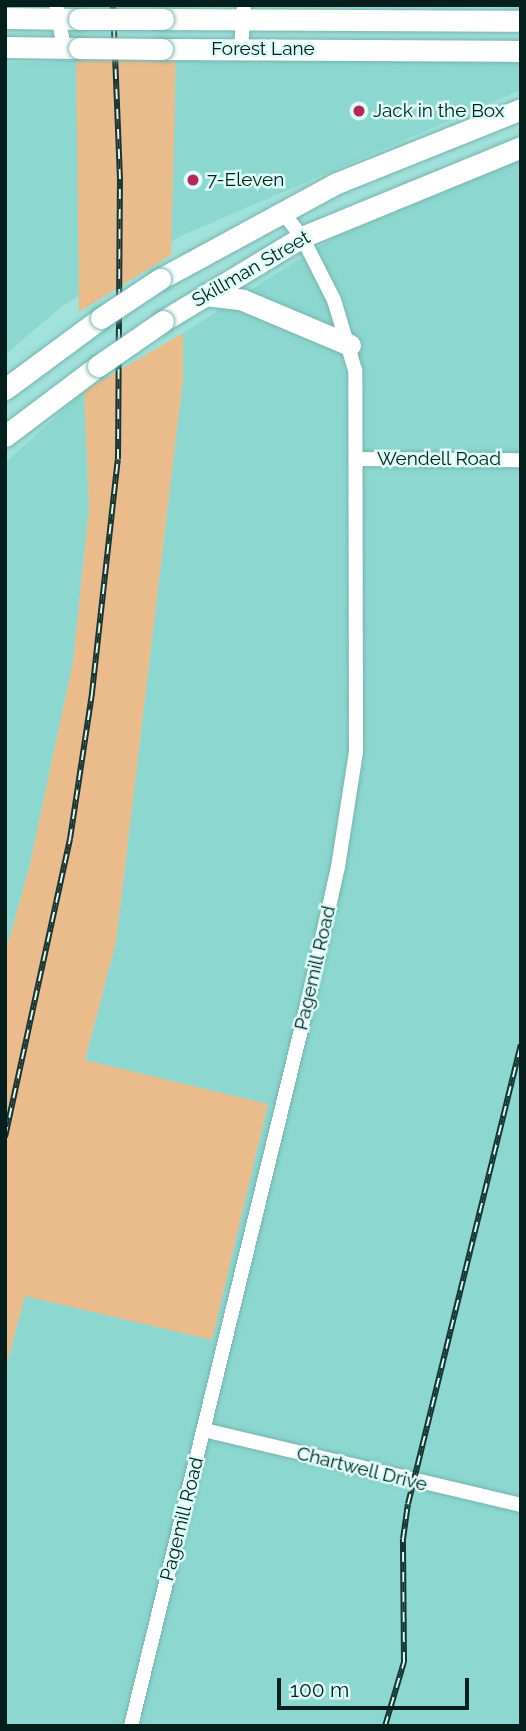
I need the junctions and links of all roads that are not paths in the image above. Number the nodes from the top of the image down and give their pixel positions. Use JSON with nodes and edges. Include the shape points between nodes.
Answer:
{"nodes":[{"id":1,"x":57,"y":12,"type":"edge"},
{"id":2,"x":244,"y":13,"type":"edge"},
{"id":3,"x":5,"y":19,"type":"edge"},
{"id":4,"x":475,"y":22,"type":"junction"},
{"id":5,"x":521,"y":22,"type":"edge"},
{"id":6,"x":5,"y":47,"type":"edge"},
{"id":7,"x":72,"y":48,"type":"junction"},
{"id":8,"x":242,"y":49,"type":"junction"},
{"id":9,"x":399,"y":49,"type":"junction"},
{"id":10,"x":521,"y":51,"type":"edge"},
{"id":11,"x":521,"y":109,"type":"edge"},
{"id":12,"x":521,"y":147,"type":"edge"},
{"id":13,"x":281,"y":210,"type":"junction"},
{"id":14,"x":302,"y":237,"type":"junction"},
{"id":15,"x":205,"y":295,"type":"junction"},
{"id":16,"x":350,"y":345,"type":"junction"},
{"id":17,"x":36,"y":364,"type":"junction"},
{"id":18,"x":5,"y":389,"type":"edge"},
{"id":19,"x":58,"y":394,"type":"junction"},
{"id":20,"x":5,"y":436,"type":"edge"},
{"id":21,"x":358,"y":459,"type":"junction"},
{"id":22,"x":521,"y":460,"type":"edge"},
{"id":23,"x":204,"y":1430,"type":"junction"},
{"id":24,"x":521,"y":1505,"type":"edge"},
{"id":25,"x":131,"y":1726,"type":"edge"}],
"edges":[{"from":1,"to":2,"type":"main road","name":"Forest Lane","bridge":true,"via":[[79,19]]},
{"from":1,"to":3,"type":"main road","name":"Forest Lane"},
{"from":1,"to":7,"type":"street"},
{"from":2,"to":4,"type":"main road","name":"Forest Lane"},
{"from":2,"to":8,"type":"street"},
{"from":4,"to":5,"type":"main road","name":"Forest Lane"},
{"from":4,"to":9,"type":"main road","via":[[452,35],[411,34]]},
{"from":6,"to":7,"type":"main road","name":"Forest Lane"},
{"from":7,"to":8,"type":"main road","name":"Forest Lane","bridge":true},
{"from":8,"to":9,"type":"main road","name":"Forest Lane"},
{"from":9,"to":10,"type":"main road","name":"Forest Lane"},
{"from":11,"to":13,"type":"main road","name":"Skillman Street","via":[[388,160]]},
{"from":12,"to":14,"type":"main road","name":"Skillman Street"},
{"from":13,"to":14,"type":"street","name":"Pagemill Road"},
{"from":13,"to":17,"type":"main road","name":"Skillman Street","bridge":true,"via":[[160,279]]},
{"from":14,"to":15,"type":"main road","name":"Skillman Street"},
{"from":14,"to":16,"type":"street","name":"Pagemill Road","via":[[334,300]]},
{"from":15,"to":16,"type":"main road","via":[[243,300]]},
{"from":15,"to":19,"type":"main road","name":"Skillman Street","bridge":true},
{"from":16,"to":21,"type":"street","name":"Pagemill Road"},
{"from":17,"to":18,"type":"main road","name":"Skillman Street"},
{"from":17,"to":19,"type":"main road"},
{"from":19,"to":20,"type":"main road","name":"Skillman Street"},
{"from":21,"to":22,"type":"street","name":"Wendell Road"},
{"from":21,"to":23,"type":"street","name":"Pagemill Road","via":[[358,703],[352,788],[308,1002]]},
{"from":23,"to":24,"type":"street","name":"Chartwell Drive"},
{"from":23,"to":25,"type":"street","name":"Pagemill Road"}]}
